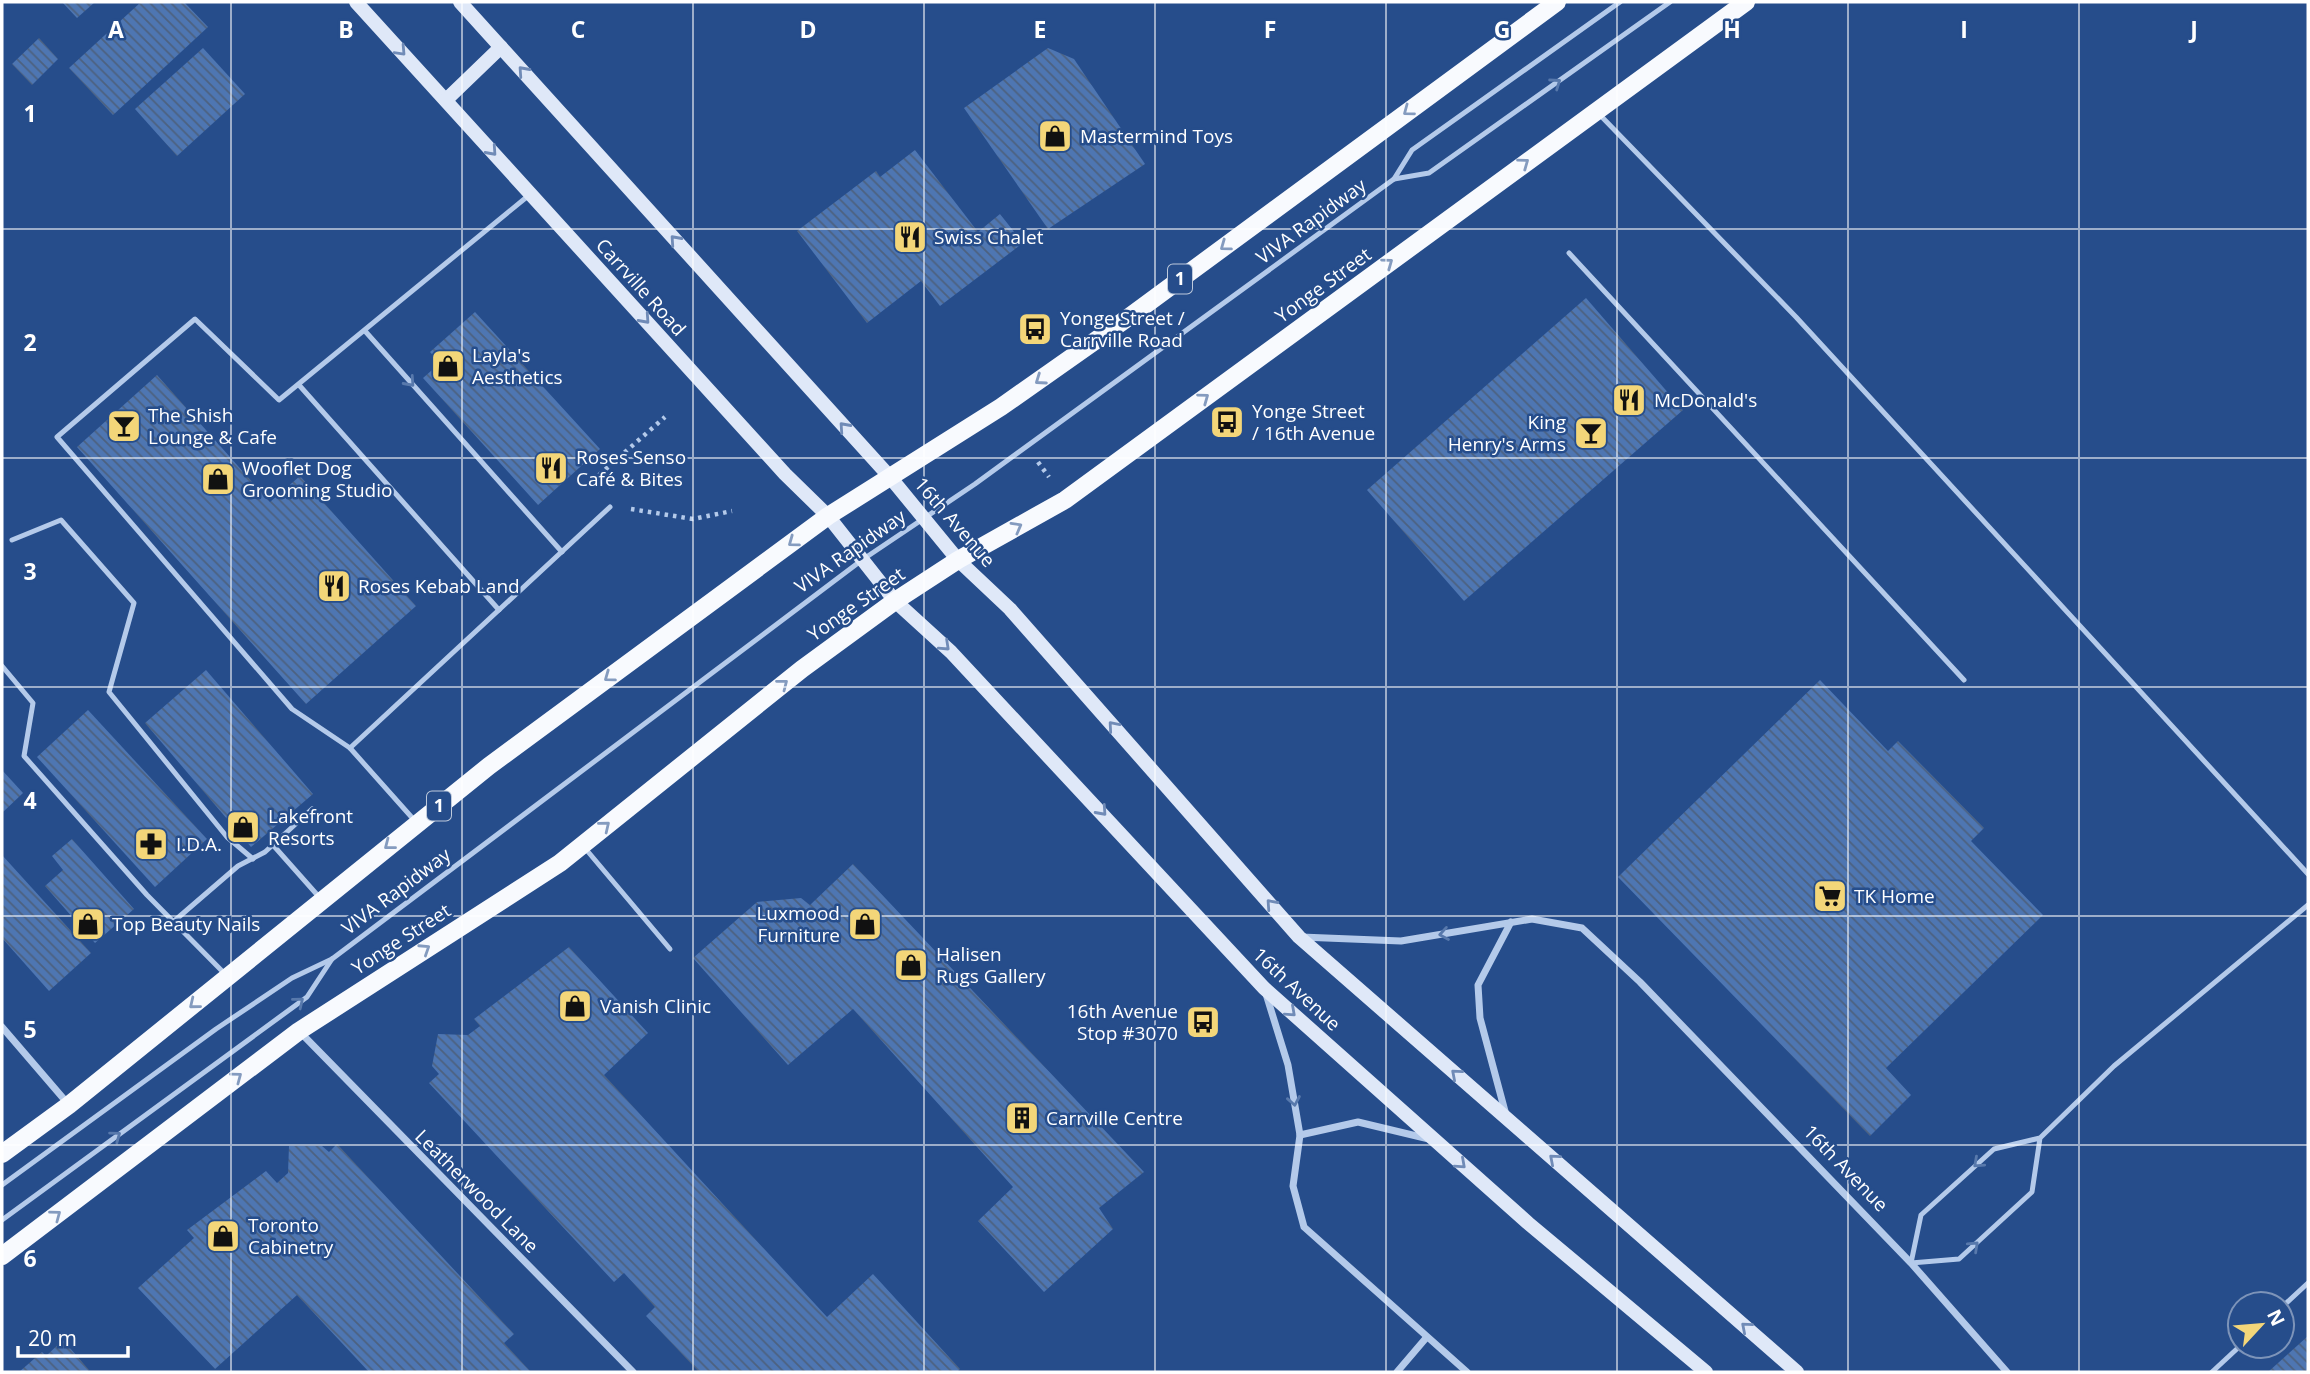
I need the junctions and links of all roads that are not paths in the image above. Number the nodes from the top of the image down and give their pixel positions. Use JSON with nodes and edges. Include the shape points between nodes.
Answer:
{"nodes":[{"id":1,"x":356,"y":2,"type":"edge"},
{"id":2,"x":460,"y":2,"type":"edge"},
{"id":3,"x":1557,"y":2,"type":"edge"},
{"id":4,"x":1620,"y":2,"type":"edge"},
{"id":5,"x":1670,"y":2,"type":"edge"},
{"id":6,"x":1746,"y":2,"type":"edge"},
{"id":7,"x":501,"y":47,"type":"junction"},
{"id":8,"x":446,"y":100,"type":"junction"},
{"id":9,"x":1596,"y":111,"type":"junction"},
{"id":10,"x":1394,"y":179,"type":"junction"},
{"id":11,"x":531,"y":194,"type":"junction"},
{"id":12,"x":1569,"y":253,"type":"dead end"},
{"id":13,"x":365,"y":331,"type":"junction"},
{"id":14,"x":299,"y":385,"type":"junction"},
{"id":15,"x":890,"y":477,"type":"junction"},
{"id":16,"x":610,"y":507,"type":"dead end"},
{"id":17,"x":828,"y":516,"type":"junction"},
{"id":18,"x":924,"y":519,"type":"junction"},
{"id":19,"x":12,"y":540,"type":"dead end"},
{"id":20,"x":562,"y":552,"type":"junction"},
{"id":21,"x":862,"y":560,"type":"junction"},
{"id":22,"x":958,"y":560,"type":"junction"},
{"id":23,"x":895,"y":601,"type":"junction"},
{"id":24,"x":499,"y":610,"type":"junction"},
{"id":25,"x":2,"y":666,"type":"edge"},
{"id":26,"x":1964,"y":680,"type":"dead end"},
{"id":27,"x":350,"y":748,"type":"junction"},
{"id":28,"x":312,"y":809,"type":"dead end"},
{"id":29,"x":417,"y":823,"type":"junction"},
{"id":30,"x":274,"y":845,"type":"junction"},
{"id":31,"x":582,"y":845,"type":"junction"},
{"id":32,"x":253,"y":859,"type":"junction"},
{"id":33,"x":2308,"y":874,"type":"edge"},
{"id":34,"x":321,"y":900,"type":"junction"},
{"id":35,"x":2308,"y":905,"type":"edge"},
{"id":36,"x":173,"y":922,"type":"junction"},
{"id":37,"x":1511,"y":922,"type":"junction"},
{"id":38,"x":1299,"y":937,"type":"junction"},
{"id":39,"x":670,"y":949,"type":"dead end"},
{"id":40,"x":332,"y":959,"type":"junction"},
{"id":41,"x":227,"y":977,"type":"junction"},
{"id":42,"x":1264,"y":988,"type":"junction"},
{"id":43,"x":2,"y":1027,"type":"edge"},
{"id":44,"x":299,"y":1031,"type":"junction"},
{"id":45,"x":69,"y":1105,"type":"junction"},
{"id":46,"x":1508,"y":1119,"type":"junction"},
{"id":47,"x":1300,"y":1135,"type":"junction"},
{"id":48,"x":2040,"y":1138,"type":"junction"},
{"id":49,"x":1435,"y":1140,"type":"junction"},
{"id":50,"x":2,"y":1154,"type":"edge"},
{"id":51,"x":2,"y":1185,"type":"edge"},
{"id":52,"x":2,"y":1220,"type":"edge"},
{"id":53,"x":2,"y":1256,"type":"edge"},
{"id":54,"x":1911,"y":1263,"type":"junction"},
{"id":55,"x":1426,"y":1338,"type":"junction"},
{"id":56,"x":2226,"y":1359,"type":"edge"},
{"id":57,"x":633,"y":1372,"type":"edge"},
{"id":58,"x":1397,"y":1372,"type":"edge"},
{"id":59,"x":1467,"y":1372,"type":"edge"},
{"id":60,"x":1706,"y":1372,"type":"edge"},
{"id":61,"x":1797,"y":1372,"type":"edge"},
{"id":62,"x":2007,"y":1372,"type":"edge"},
{"id":63,"x":2212,"y":1372,"type":"edge"}],
"edges":[{"from":1,"to":8,"type":"main road","name":"Carrville Road","one_way":true},
{"from":2,"to":7,"type":"main road"},
{"from":3,"to":15,"type":"main road","number":"1","one_way":true,"via":[[1129,317],[1001,407]]},
{"from":4,"to":10,"type":"lane","name":"VIVA Rapidway","via":[[1412,150]]},
{"from":10,"to":5,"type":"lane","name":"VIVA Rapidway","one_way":true,"via":[[1429,173]]},
{"from":6,"to":9,"type":"main road","name":"Yonge Street"},
{"from":7,"to":8,"type":"main road"},
{"from":15,"to":7,"type":"main road","one_way":true},
{"from":8,"to":11,"type":"main road","name":"Carrville Road","one_way":true},
{"from":22,"to":9,"type":"main road","name":"Yonge Street","one_way":true,"via":[[1065,500]]},
{"from":9,"to":33,"type":"lane","via":[[1796,317]]},
{"from":10,"to":18,"type":"lane","name":"VIVA Rapidway"},
{"from":11,"to":13,"type":"lane"},
{"from":11,"to":17,"type":"main road","name":"Carrville Road","one_way":true},
{"from":12,"to":26,"type":"lane"},
{"from":13,"to":14,"type":"lane"},
{"from":13,"to":20,"type":"lane","one_way":true},
{"from":14,"to":24,"type":"lane"},
{"from":14,"to":27,"type":"lane","via":[[279,400],[195,319],[57,437],[292,709]]},
{"from":15,"to":17,"type":"main road","number":"1"},
{"from":15,"to":18,"type":"main road","name":"16th Avenue"},
{"from":16,"to":20,"type":"lane"},
{"from":17,"to":21,"type":"main road","name":"Carrville Road"},
{"from":17,"to":29,"type":"main road","number":"1","one_way":true},
{"from":18,"to":21,"type":"lane","name":"VIVA Rapidway"},
{"from":18,"to":22,"type":"main road","name":"16th Avenue"},
{"from":19,"to":32,"type":"lane","via":[[61,520],[134,603],[109,692],[227,837]]},
{"from":20,"to":24,"type":"lane"},
{"from":21,"to":23,"type":"main road","name":"Carrville Road"},
{"from":21,"to":40,"type":"lane","name":"VIVA Rapidway"},
{"from":22,"to":23,"type":"main road","name":"Yonge Street"},
{"from":38,"to":22,"type":"main road","name":"16th Avenue","one_way":true,"via":[[1010,609]]},
{"from":31,"to":23,"type":"main road","name":"Yonge Street","one_way":true,"via":[[802,669]]},
{"from":23,"to":42,"type":"main road","name":"16th Avenue","one_way":true,"via":[[951,652]]},
{"from":24,"to":27,"type":"lane"},
{"from":25,"to":36,"type":"lane","via":[[33,703],[24,756]]},
{"from":27,"to":29,"type":"lane"},
{"from":28,"to":30,"type":"lane"},
{"from":29,"to":34,"type":"main road","number":"1","one_way":true},
{"from":30,"to":32,"type":"lane"},
{"from":30,"to":34,"type":"lane"},
{"from":31,"to":39,"type":"lane"},
{"from":44,"to":31,"type":"main road","name":"Yonge Street","one_way":true},
{"from":32,"to":36,"type":"lane","via":[[238,866]]},
{"from":34,"to":41,"type":"main road","number":"1"},
{"from":35,"to":48,"type":"lane","via":[[2114,1066]]},
{"from":36,"to":41,"type":"lane"},
{"from":37,"to":38,"type":"street","name":"16th Avenue","one_way":true,"via":[[1401,941]]},
{"from":37,"to":46,"type":"street","via":[[1478,985],[1480,1018]]},
{"from":37,"to":54,"type":"street","name":"16th Avenue","via":[[1532,919],[1582,928],[1640,982]]},
{"from":46,"to":38,"type":"main road","name":"16th Avenue","one_way":true},
{"from":40,"to":51,"type":"lane","name":"VIVA Rapidway","via":[[292,978],[227,1022]]},
{"from":52,"to":40,"type":"lane","name":"VIVA Rapidway","one_way":true,"via":[[307,997]]},
{"from":41,"to":45,"type":"main road","number":"1","one_way":true},
{"from":42,"to":47,"type":"street","one_way":true,"via":[[1287,1065]]},
{"from":42,"to":49,"type":"main road","name":"16th Avenue","one_way":true},
{"from":43,"to":45,"type":"street"},
{"from":53,"to":44,"type":"main road","name":"Yonge Street","one_way":true},
{"from":44,"to":57,"type":"street","name":"Leatherwood Lane"},
{"from":45,"to":50,"type":"main road","number":"1"},
{"from":61,"to":46,"type":"main road","name":"16th Avenue","one_way":true},
{"from":47,"to":49,"type":"street","via":[[1358,1122]]},
{"from":47,"to":55,"type":"street","via":[[1293,1186],[1304,1227]]},
{"from":48,"to":54,"type":"lane","one_way":true,"via":[[1994,1149],[1921,1215]]},
{"from":54,"to":48,"type":"lane","one_way":true,"via":[[1959,1259],[2032,1192]]},
{"from":49,"to":60,"type":"main road","name":"16th Avenue","one_way":true},
{"from":54,"to":62,"type":"street","name":"16th Avenue"},
{"from":55,"to":58,"type":"street"},
{"from":55,"to":59,"type":"street"},
{"from":56,"to":63,"type":"lane"}]}
